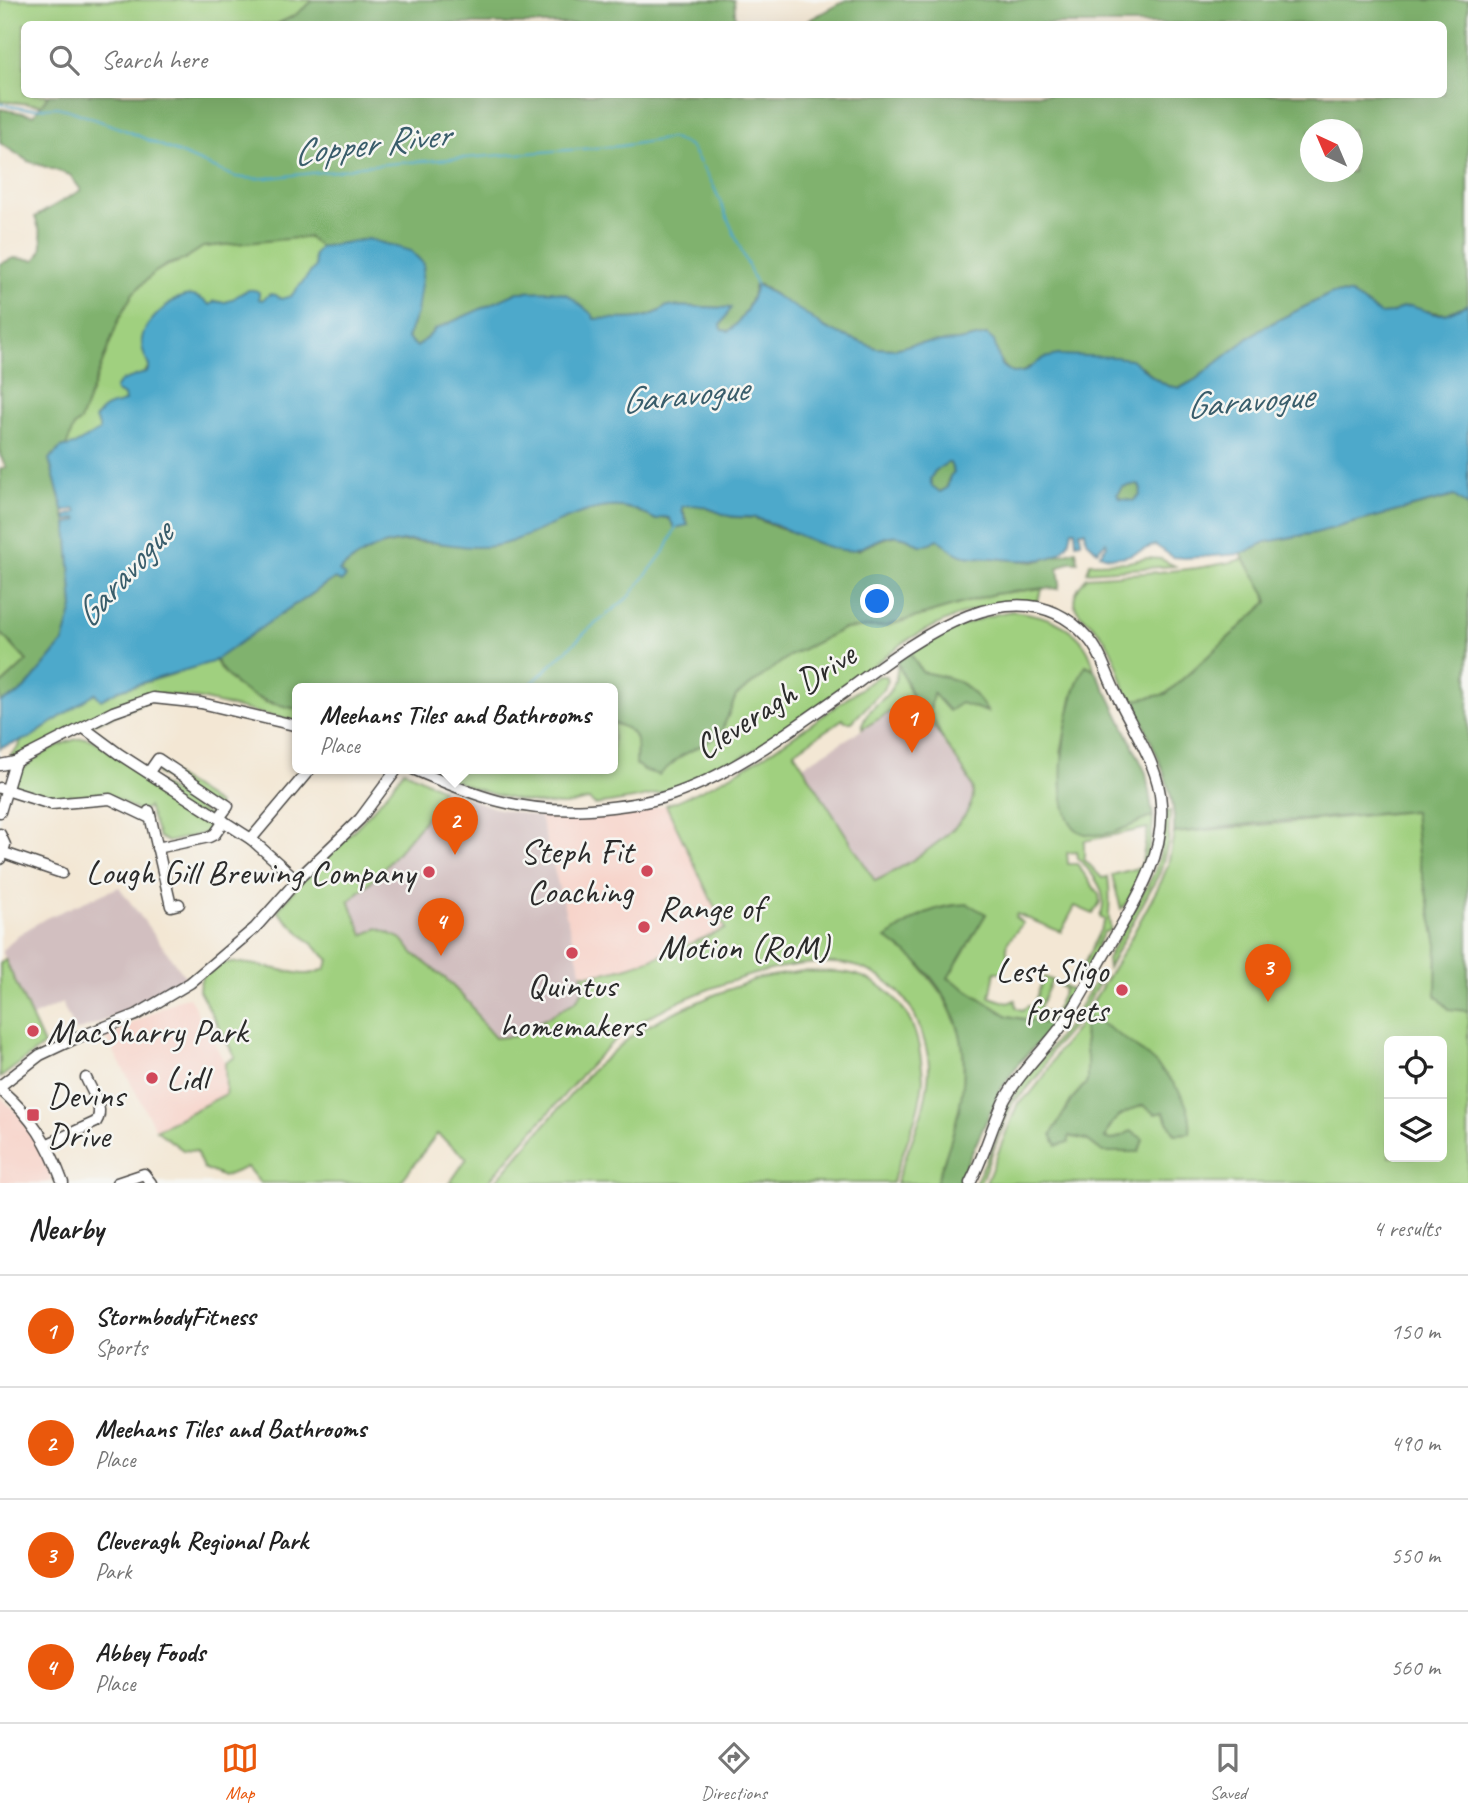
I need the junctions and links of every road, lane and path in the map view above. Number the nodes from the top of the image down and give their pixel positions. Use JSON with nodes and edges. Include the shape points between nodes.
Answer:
{"nodes":[{"id":1,"x":292,"y":725,"type":"edge"},
{"id":2,"x":84,"y":728,"type":"junction"},
{"id":3,"x":15,"y":762,"type":"junction"},
{"id":4,"x":0,"y":765,"type":"edge"},
{"id":5,"x":306,"y":774,"type":"edge"},
{"id":6,"x":393,"y":774,"type":"edge"},
{"id":7,"x":425,"y":774,"type":"edge"},
{"id":8,"x":3,"y":790,"type":"edge"},
{"id":9,"x":0,"y":812,"type":"edge"},
{"id":10,"x":222,"y":820,"type":"junction"},
{"id":11,"x":0,"y":834,"type":"edge"},
{"id":12,"x":251,"y":839,"type":"junction"},
{"id":13,"x":157,"y":848,"type":"junction"},
{"id":14,"x":2,"y":856,"type":"edge"},
{"id":15,"x":62,"y":873,"type":"dead end"},
{"id":16,"x":297,"y":880,"type":"junction"},
{"id":17,"x":179,"y":904,"type":"dead end"},
{"id":18,"x":86,"y":1078,"type":"dead end"},
{"id":19,"x":0,"y":1087,"type":"edge"},
{"id":20,"x":48,"y":1144,"type":"junction"},
{"id":21,"x":63,"y":1183,"type":"edge"},
{"id":22,"x":117,"y":1183,"type":"edge"},
{"id":23,"x":151,"y":1183,"type":"edge"},
{"id":24,"x":970,"y":1183,"type":"edge"}],
"edges":[{"from":1,"to":2,"type":"street","via":[[201,703],[153,698]]},
{"from":2,"to":3,"type":"street"},
{"from":2,"to":10,"type":"street"},
{"from":3,"to":4,"type":"street"},
{"from":3,"to":8,"type":"street"},
{"from":5,"to":12,"type":"street"},
{"from":6,"to":16,"type":"street","via":[[360,819]]},
{"from":7,"to":24,"type":"street","name":"Cleveragh Drive","via":[[472,794],[535,809],[636,805],[703,783],[737,765],[940,627],[1012,605],[1051,611],[1072,623],[1095,647],[1151,766],[1161,803],[1158,846],[1146,881],[1067,1020],[1004,1101]]},
{"from":8,"to":9,"type":"street"},
{"from":8,"to":13,"type":"street","via":[[51,804],[110,799],[149,815]]},
{"from":10,"to":12,"type":"street"},
{"from":10,"to":13,"type":"street","via":[[209,837]]},
{"from":11,"to":14,"type":"street","via":[[5,845]]},
{"from":12,"to":16,"type":"street"},
{"from":13,"to":17,"type":"street","via":[[170,906]]},
{"from":14,"to":15,"type":"street"},
{"from":16,"to":19,"type":"street","via":[[255,928],[190,983],[136,1015],[40,1055]]},
{"from":18,"to":20,"type":"street","via":[[100,1109],[99,1119]]},
{"from":19,"to":20,"type":"street"},
{"from":20,"to":21,"type":"street"},
{"from":22,"to":23,"type":"street","via":[[139,1174]]}]}
